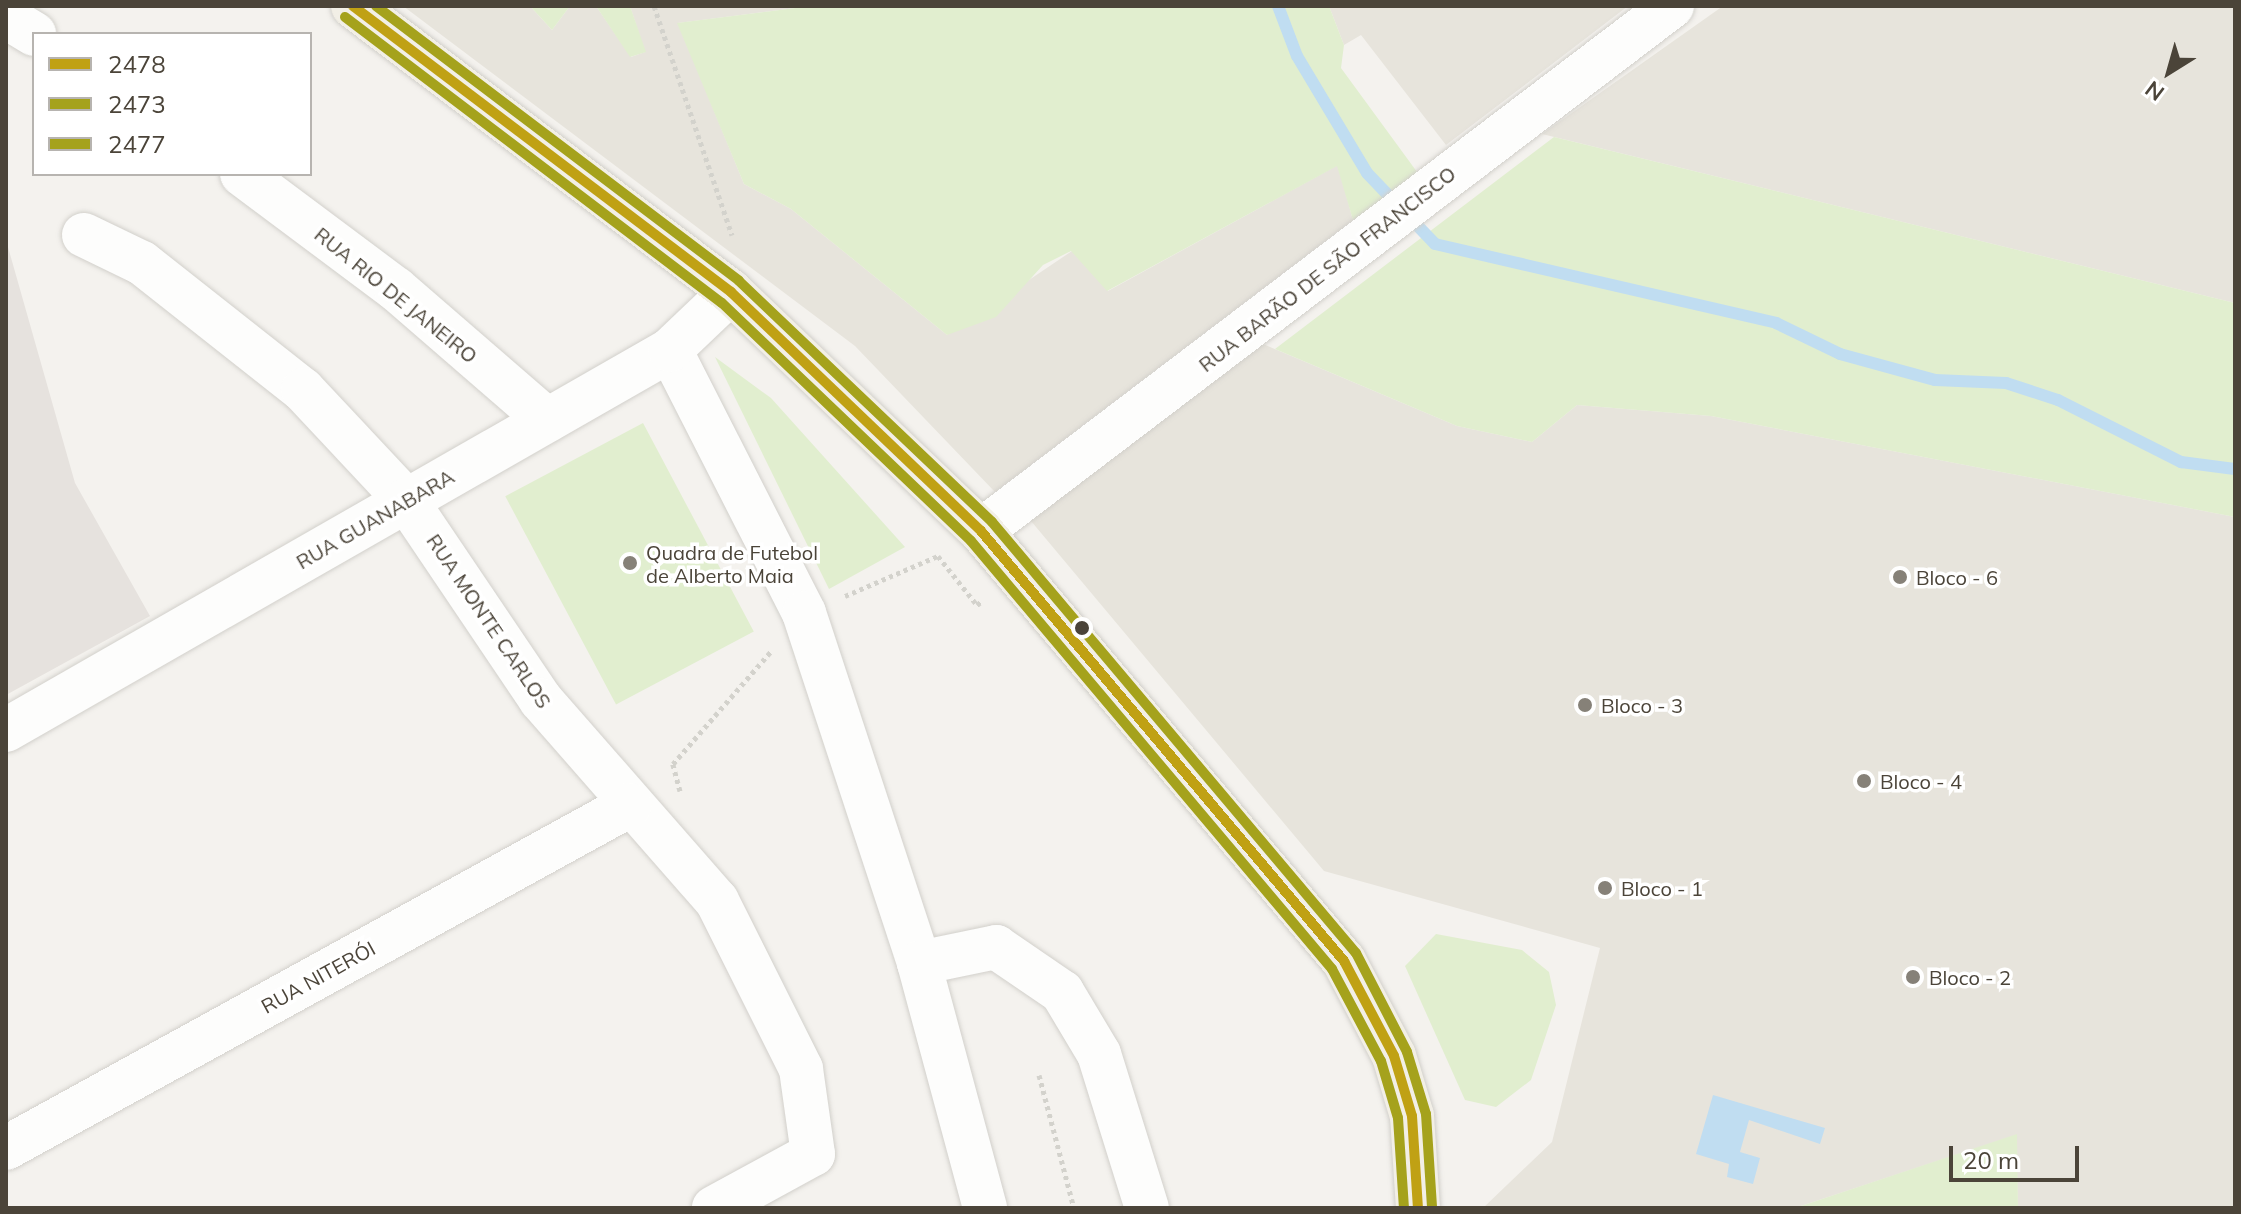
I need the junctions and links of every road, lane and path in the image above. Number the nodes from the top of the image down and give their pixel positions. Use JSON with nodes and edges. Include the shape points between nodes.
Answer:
{"nodes":[{"id":1,"x":353,"y":6,"type":"edge"},
{"id":2,"x":1672,"y":6,"type":"edge"},
{"id":3,"x":656,"y":8,"type":"edge"},
{"id":4,"x":6,"y":17,"type":"edge"},
{"id":5,"x":32,"y":33,"type":"edge"},
{"id":6,"x":245,"y":176,"type":"edge"},
{"id":7,"x":84,"y":235,"type":"dead end"},
{"id":8,"x":734,"y":244,"type":"dead end"},
{"id":9,"x":731,"y":292,"type":"junction"},
{"id":10,"x":670,"y":350,"type":"junction"},
{"id":11,"x":547,"y":420,"type":"junction"},
{"id":12,"x":406,"y":500,"type":"junction"},
{"id":13,"x":981,"y":531,"type":"junction"},
{"id":14,"x":1017,"y":573,"type":"junction"},
{"id":15,"x":804,"y":613,"type":"junction"},
{"id":16,"x":6,"y":730,"type":"edge"},
{"id":17,"x":630,"y":805,"type":"junction"},
{"id":18,"x":685,"y":807,"type":"dead end"},
{"id":19,"x":919,"y":963,"type":"junction"},
{"id":20,"x":1039,"y":1075,"type":"dead end"},
{"id":21,"x":6,"y":1148,"type":"edge"},
{"id":22,"x":714,"y":1208,"type":"edge"},
{"id":23,"x":985,"y":1208,"type":"edge"},
{"id":24,"x":1074,"y":1208,"type":"edge"},
{"id":25,"x":1147,"y":1208,"type":"edge"},
{"id":26,"x":1418,"y":1208,"type":"edge"}],
"edges":[{"from":1,"to":9,"type":"main road"},
{"from":2,"to":13,"type":"street","name":"RUA BARÃO DE SÃO FRANCISCO"},
{"from":3,"to":8,"type":"path"},
{"from":4,"to":5,"type":"street"},
{"from":6,"to":11,"type":"street","name":"RUA RIO DE JANEIRO","via":[[396,289]]},
{"from":7,"to":12,"type":"street","name":"RUA MONTE CARLOS","via":[[142,263],[236,331]]},
{"from":9,"to":10,"type":"street","name":"RUA GUANABARA"},
{"from":9,"to":13,"type":"main road"},
{"from":10,"to":11,"type":"street","name":"RUA GUANABARA"},
{"from":10,"to":15,"type":"street"},
{"from":11,"to":12,"type":"street","name":"RUA GUANABARA"},
{"from":12,"to":16,"type":"street","name":"RUA GUANABARA"},
{"from":12,"to":17,"type":"street","name":"RUA MONTE CARLOS","via":[[541,700]]},
{"from":13,"to":14,"type":"main road"},
{"from":14,"to":15,"type":"path","via":[[977,605],[938,556]]},
{"from":14,"to":26,"type":"main road","via":[[1344,961],[1394,1056],[1412,1116]]},
{"from":15,"to":18,"type":"path","via":[[673,764]]},
{"from":15,"to":19,"type":"street"},
{"from":17,"to":21,"type":"street","name":"RUA NITERÓI"},
{"from":17,"to":22,"type":"street","name":"RUA MONTE CARLOS","via":[[717,901],[801,1069],[813,1154]]},
{"from":19,"to":23,"type":"street"},
{"from":19,"to":25,"type":"street","via":[[996,947],[1062,992],[1099,1054]]},
{"from":20,"to":24,"type":"path"}]}
